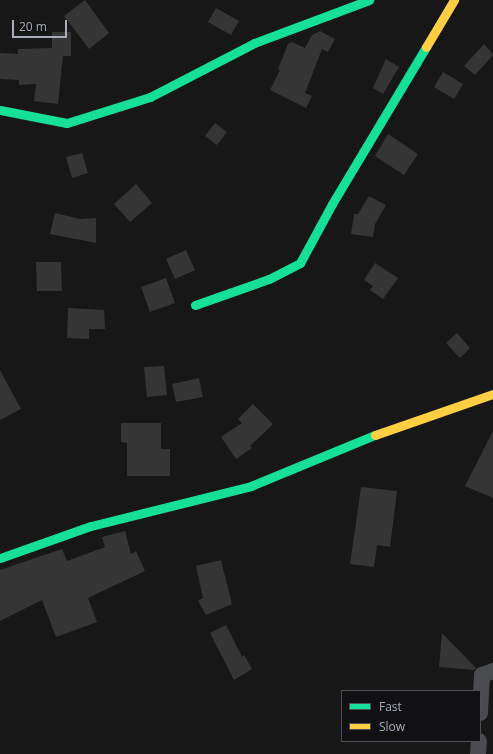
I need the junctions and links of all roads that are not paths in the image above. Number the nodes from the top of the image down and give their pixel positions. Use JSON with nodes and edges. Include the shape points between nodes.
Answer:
{"nodes":[{"id":1,"x":369,"y":0,"type":"edge"},
{"id":2,"x":454,"y":0,"type":"edge"},
{"id":3,"x":0,"y":110,"type":"edge"},
{"id":4,"x":195,"y":305,"type":"dead end"},
{"id":5,"x":493,"y":394,"type":"edge"},
{"id":6,"x":0,"y":558,"type":"edge"},
{"id":7,"x":493,"y":671,"type":"edge"},
{"id":8,"x":481,"y":694,"type":"edge"},
{"id":9,"x":479,"y":742,"type":"edge"},
{"id":10,"x":478,"y":754,"type":"edge"}],
"edges":[{"from":1,"to":3,"type":"street","via":[[254,43],[150,97],[67,123]]},
{"from":2,"to":4,"type":"street","via":[[340,190],[300,263],[269,279]]},
{"from":5,"to":6,"type":"street","via":[[356,442],[251,486],[91,526]]},
{"from":7,"to":8,"type":"street","via":[[482,675]]},
{"from":9,"to":10,"type":"street"}]}
